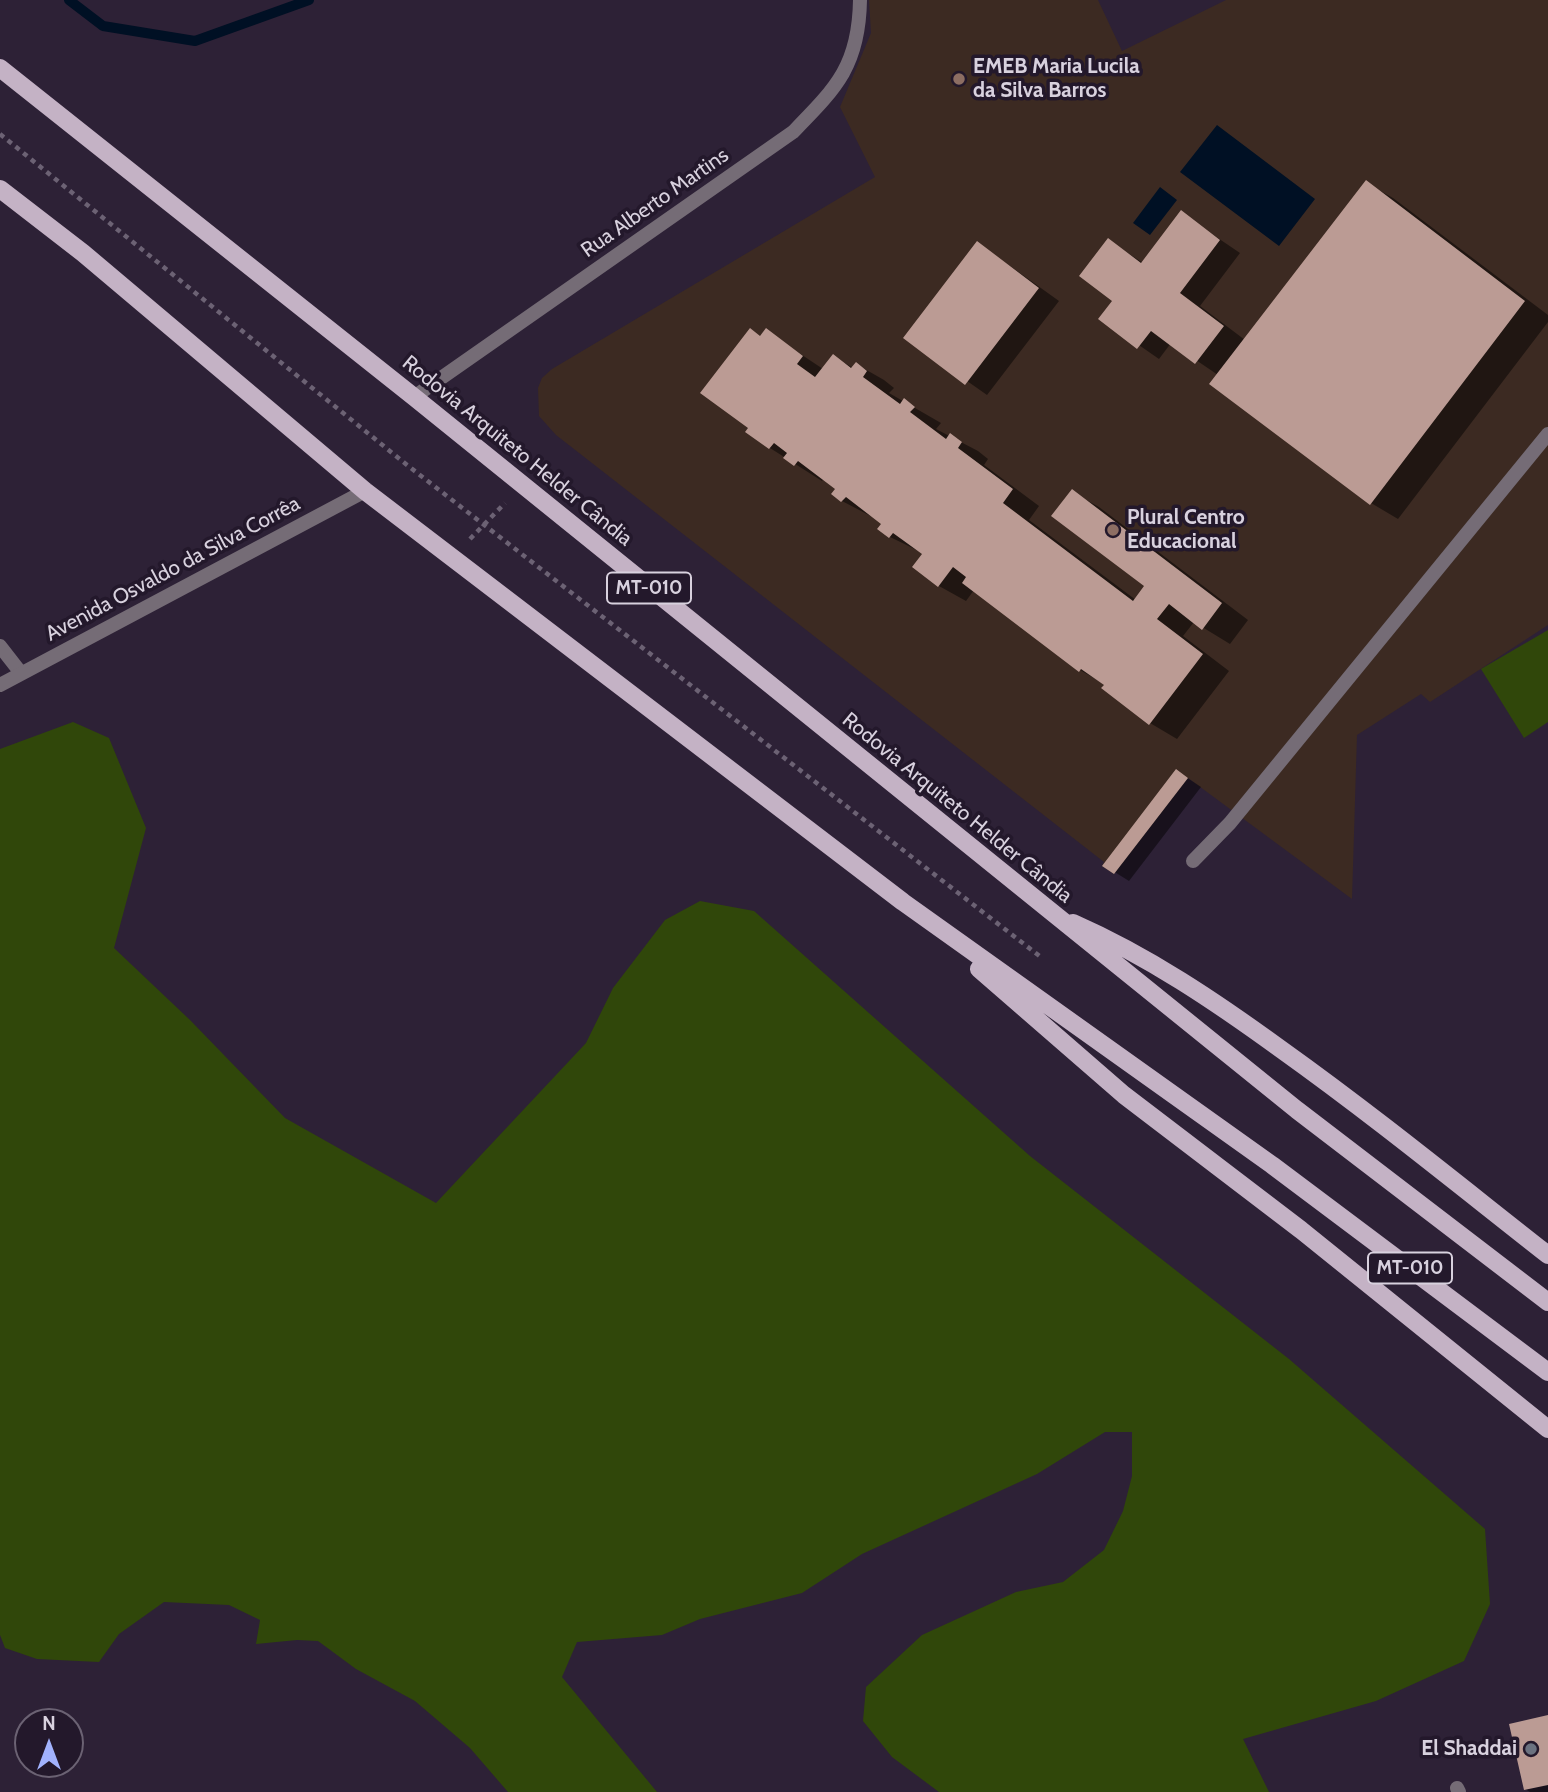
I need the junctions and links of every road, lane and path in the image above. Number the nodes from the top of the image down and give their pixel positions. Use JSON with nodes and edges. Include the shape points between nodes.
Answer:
{"nodes":[{"id":1,"x":860,"y":0,"type":"edge"},
{"id":2,"x":0,"y":68,"type":"edge"},
{"id":3,"x":0,"y":134,"type":"edge"},
{"id":4,"x":0,"y":189,"type":"edge"},
{"id":5,"x":414,"y":397,"type":"junction"},
{"id":6,"x":1548,"y":434,"type":"edge"},
{"id":7,"x":523,"y":486,"type":"junction"},
{"id":8,"x":365,"y":491,"type":"junction"},
{"id":9,"x":484,"y":525,"type":"junction"},
{"id":10,"x":452,"y":557,"type":"junction"},
{"id":11,"x":0,"y":646,"type":"edge"},
{"id":12,"x":21,"y":673,"type":"junction"},
{"id":13,"x":0,"y":685,"type":"edge"},
{"id":14,"x":1193,"y":860,"type":"dead end"},
{"id":15,"x":903,"y":902,"type":"junction"},
{"id":16,"x":1052,"y":914,"type":"junction"},
{"id":17,"x":1042,"y":958,"type":"dead end"},
{"id":18,"x":1548,"y":1255,"type":"edge"},
{"id":19,"x":1548,"y":1302,"type":"edge"},
{"id":20,"x":1548,"y":1372,"type":"edge"},
{"id":21,"x":1548,"y":1429,"type":"edge"}],
"edges":[{"from":1,"to":5,"type":"street","name":"Rua Alberto Martins","via":[[852,58],[835,89],[793,132]]},
{"from":2,"to":5,"type":"main road","name":"Rodovia Arquiteto Helder Cândia","number":"MT-010"},
{"from":3,"to":9,"type":"path"},
{"from":4,"to":8,"type":"main road","number":"MT-010","via":[[83,253]]},
{"from":5,"to":7,"type":"main road","name":"Rodovia Arquiteto Helder Cândia","number":"MT-010"},
{"from":6,"to":14,"type":"street","via":[[1236,815]]},
{"from":7,"to":9,"type":"path"},
{"from":7,"to":16,"type":"main road","name":"Rodovia Arquiteto Helder Cândia","number":"MT-010"},
{"from":8,"to":10,"type":"main road","number":"MT-010"},
{"from":8,"to":12,"type":"street","name":"Avenida Osvaldo da Silva Corrêa"},
{"from":9,"to":10,"type":"path"},
{"from":9,"to":17,"type":"path"},
{"from":10,"to":15,"type":"main road","number":"MT-010"},
{"from":11,"to":12,"type":"street"},
{"from":12,"to":13,"type":"street","name":"Avenida Osvaldo da Silva Corrêa"},
{"from":15,"to":20,"type":"main road","number":"MT-010","via":[[1272,1165]]},
{"from":15,"to":21,"type":"main road","via":[[1124,1095]]},
{"from":16,"to":18,"type":"main road","via":[[1111,940],[1212,999],[1355,1102]]},
{"from":16,"to":19,"type":"main road","name":"Rodovia Arquiteto Helder Cândia","number":"MT-010"}]}
